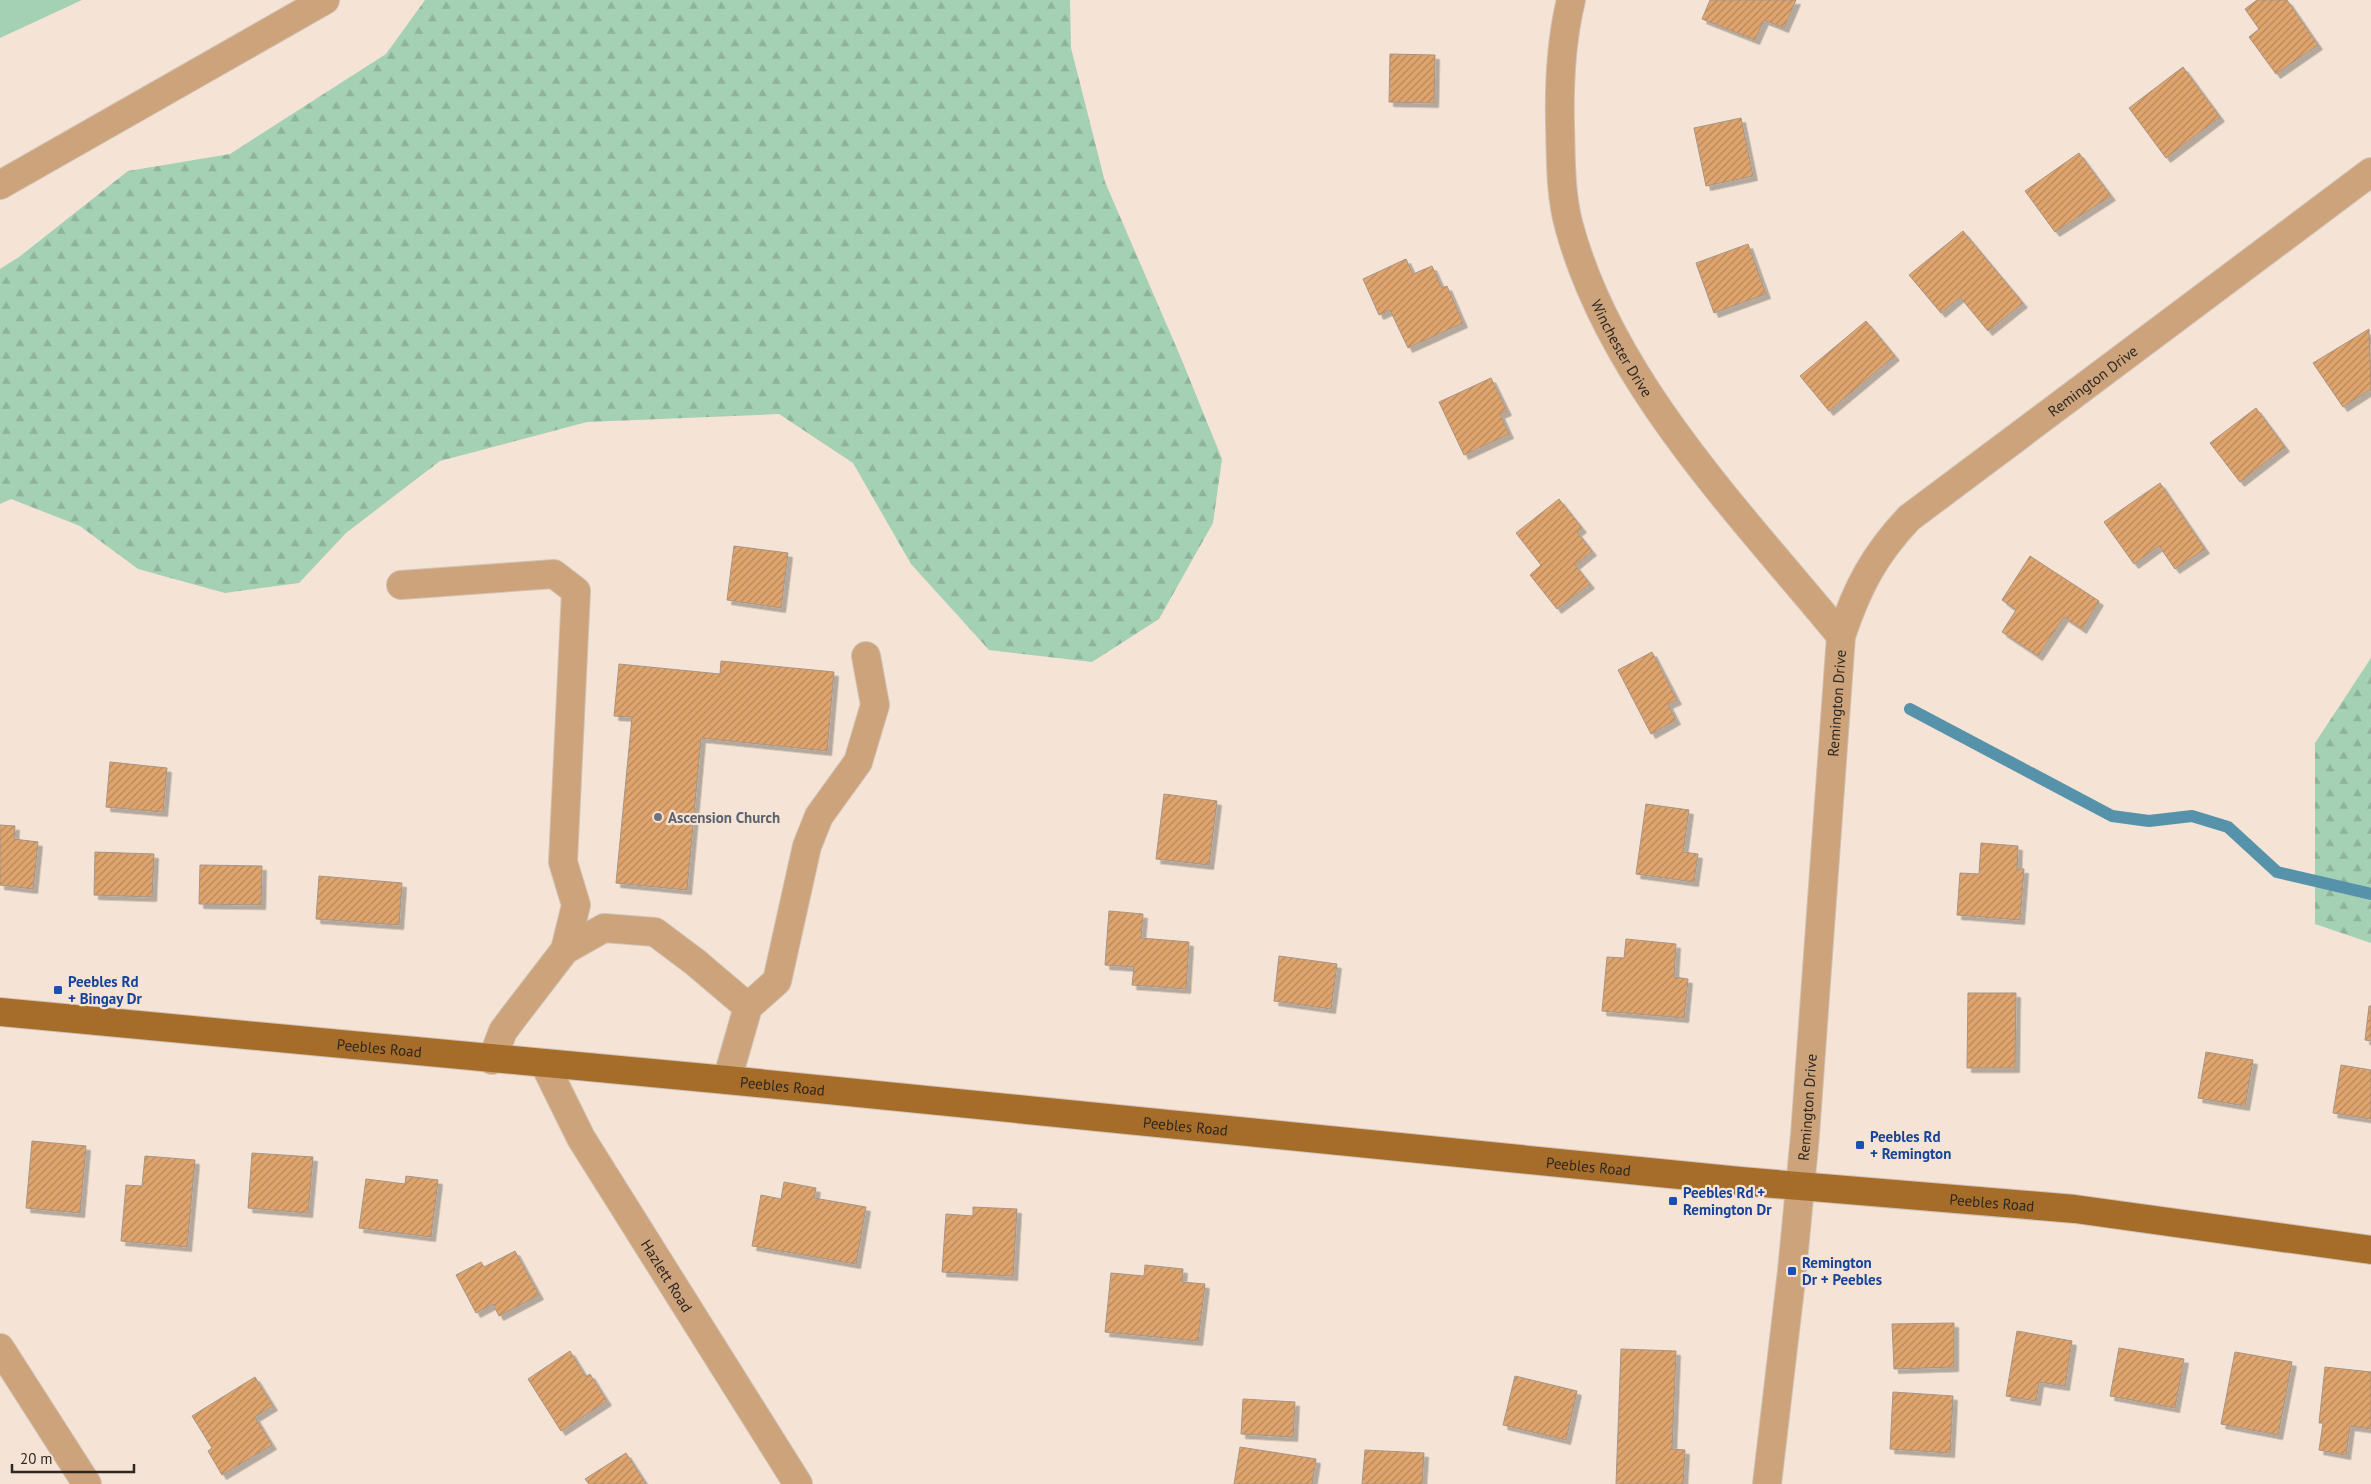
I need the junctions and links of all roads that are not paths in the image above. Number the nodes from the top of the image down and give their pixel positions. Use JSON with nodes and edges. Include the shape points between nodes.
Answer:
{"nodes":[{"id":1,"x":325,"y":0,"type":"edge"},
{"id":2,"x":1571,"y":0,"type":"edge"},
{"id":3,"x":2371,"y":172,"type":"edge"},
{"id":4,"x":0,"y":185,"type":"edge"},
{"id":5,"x":401,"y":585,"type":"dead end"},
{"id":6,"x":1841,"y":636,"type":"junction"},
{"id":7,"x":866,"y":656,"type":"dead end"},
{"id":8,"x":565,"y":950,"type":"junction"},
{"id":9,"x":748,"y":1006,"type":"junction"},
{"id":10,"x":0,"y":1012,"type":"edge"},
{"id":11,"x":492,"y":1060,"type":"junction"},
{"id":12,"x":544,"y":1063,"type":"junction"},
{"id":13,"x":726,"y":1080,"type":"junction"},
{"id":14,"x":1800,"y":1185,"type":"junction"},
{"id":15,"x":2371,"y":1250,"type":"edge"},
{"id":16,"x":0,"y":1348,"type":"edge"},
{"id":17,"x":86,"y":1484,"type":"edge"},
{"id":18,"x":798,"y":1484,"type":"edge"},
{"id":19,"x":1767,"y":1484,"type":"edge"}],
"edges":[{"from":1,"to":4,"type":"street"},
{"from":2,"to":6,"type":"street","name":"Winchester Drive","via":[[1563,31],[1560,71],[1564,193],[1568,224],[1596,298],[1625,353],[1669,422],[1712,480]]},
{"from":3,"to":6,"type":"street","name":"Remington Drive","via":[[1909,518],[1878,553],[1863,578]]},
{"from":5,"to":8,"type":"street","via":[[554,574],[576,591],[563,862],[576,905]]},
{"from":6,"to":14,"type":"street","name":"Remington Drive"},
{"from":7,"to":9,"type":"street","via":[[875,705],[858,762],[818,816],[776,981]]},
{"from":8,"to":9,"type":"street","via":[[604,928],[655,932]]},
{"from":8,"to":11,"type":"street","via":[[508,1025]]},
{"from":9,"to":13,"type":"street"},
{"from":10,"to":11,"type":"main road","name":"Peebles Road"},
{"from":11,"to":12,"type":"main road","name":"Peebles Road"},
{"from":12,"to":13,"type":"main road","name":"Peebles Road"},
{"from":12,"to":18,"type":"street","name":"Hazlett Road","via":[[581,1138]]},
{"from":13,"to":14,"type":"main road","name":"Peebles Road"},
{"from":14,"to":15,"type":"main road","name":"Peebles Road","via":[[2075,1209]]},
{"from":14,"to":19,"type":"street","name":"Remington Drive"},
{"from":16,"to":17,"type":"street"}]}
